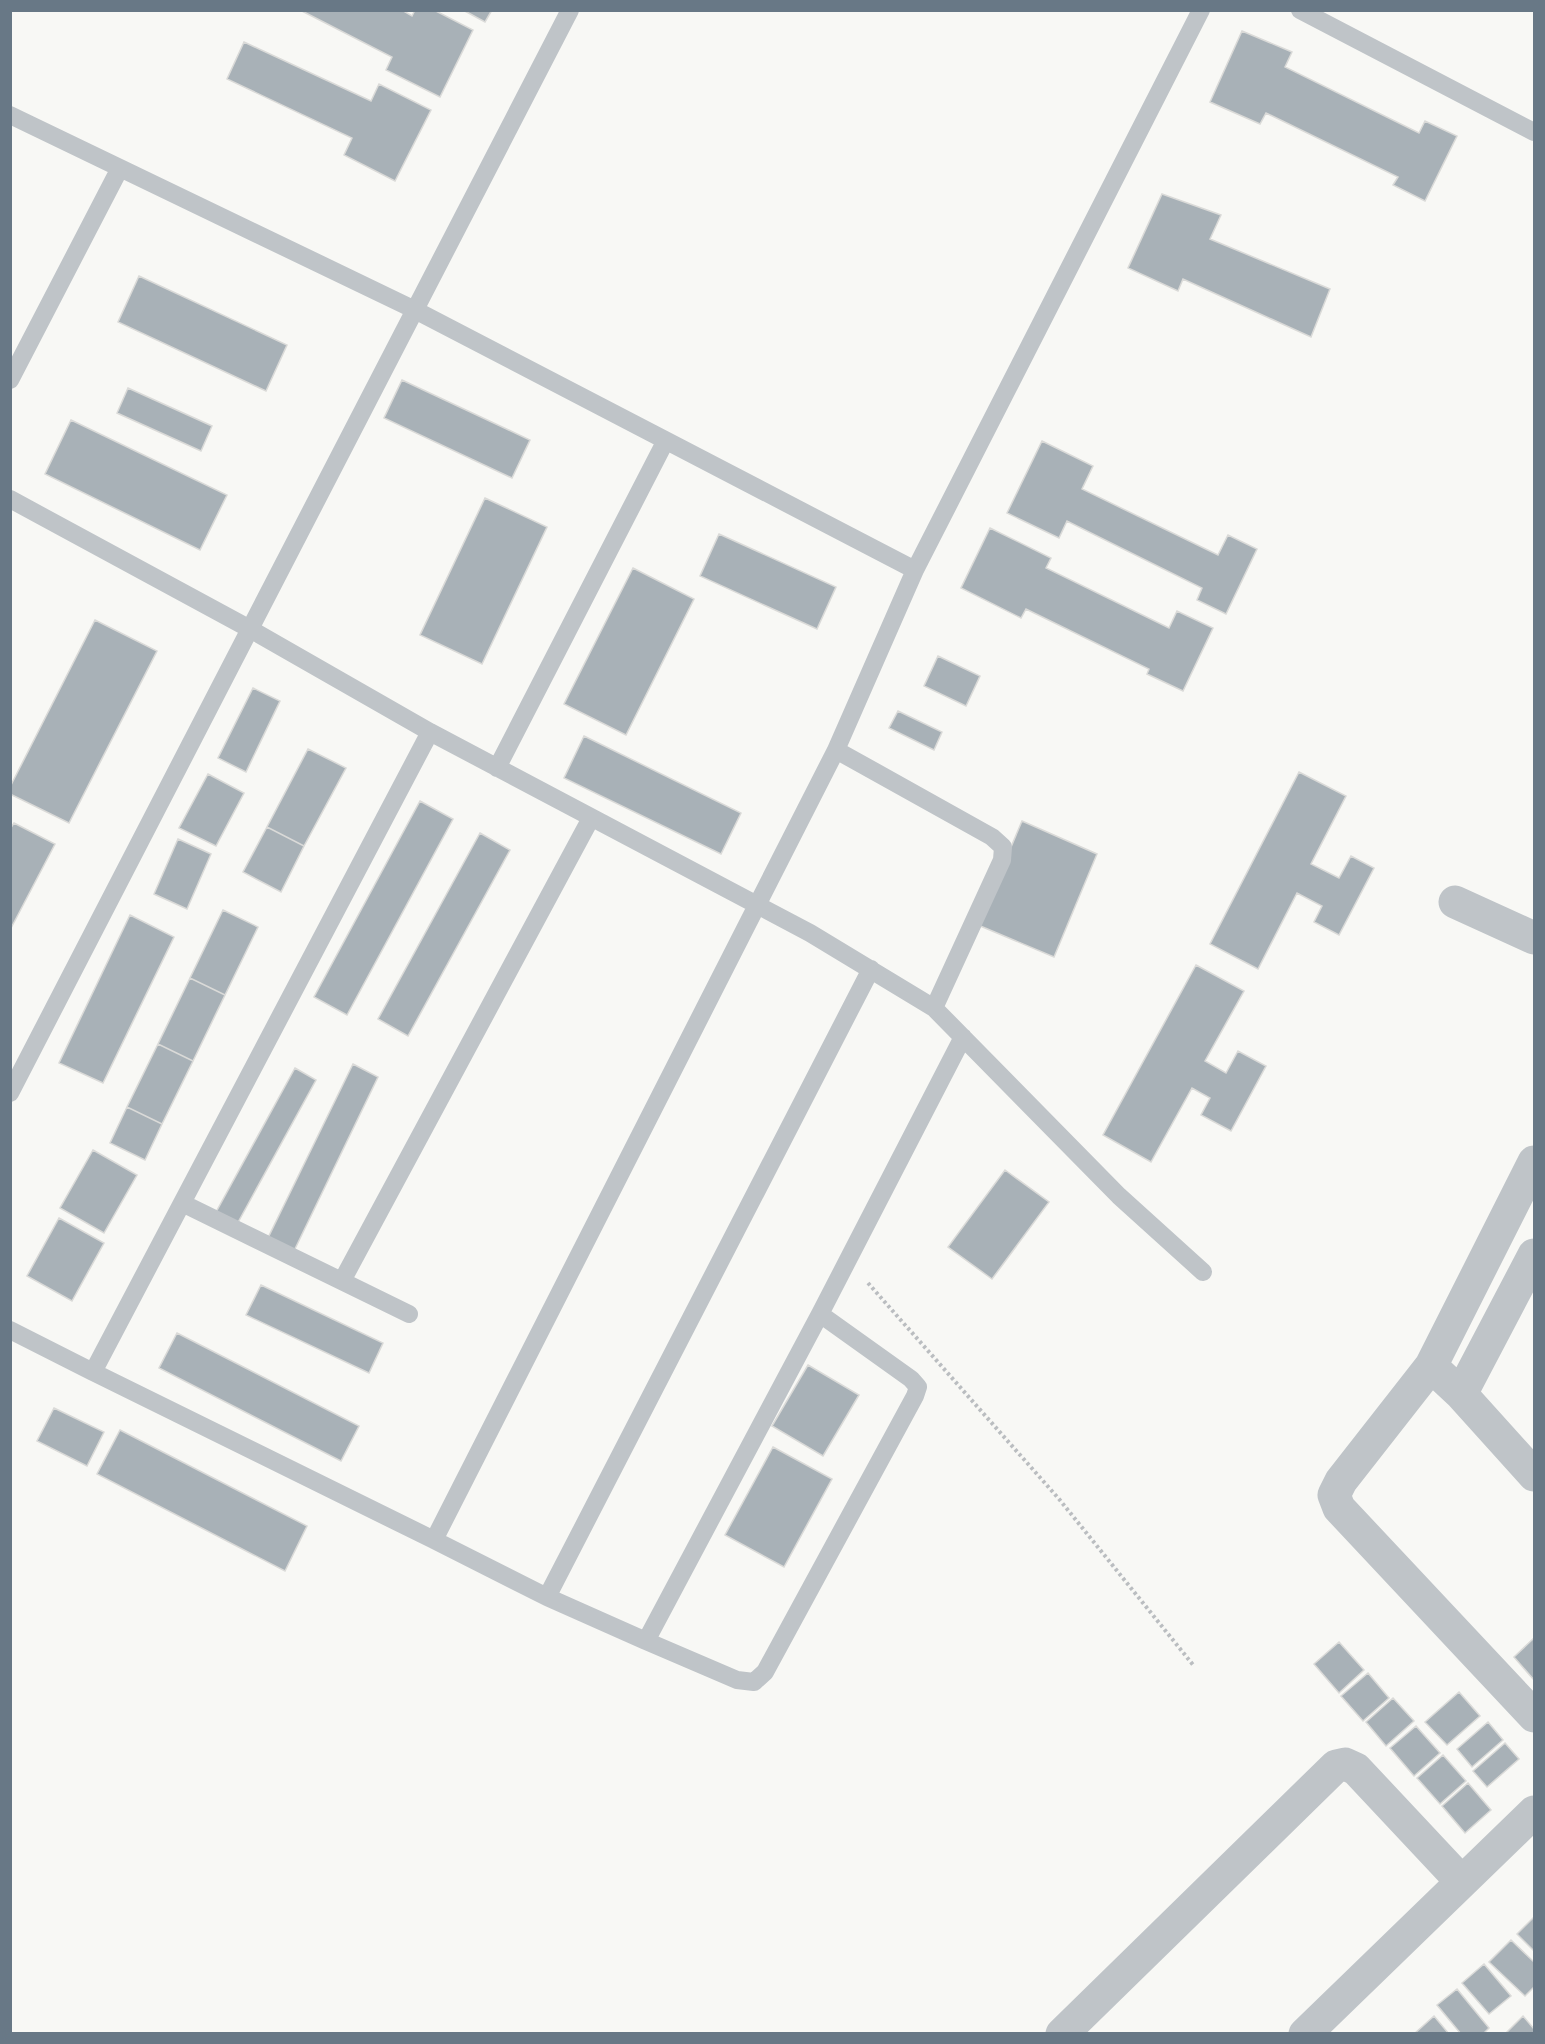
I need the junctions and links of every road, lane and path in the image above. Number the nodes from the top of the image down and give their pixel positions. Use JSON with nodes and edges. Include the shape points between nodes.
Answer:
{"nodes":[{"id":1,"x":570,"y":10,"type":"edge"},
{"id":2,"x":1201,"y":10,"type":"edge"},
{"id":3,"x":1300,"y":10,"type":"edge"},
{"id":4,"x":10,"y":115,"type":"edge"},
{"id":5,"x":1534,"y":132,"type":"edge"},
{"id":6,"x":120,"y":168,"type":"junction"},
{"id":7,"x":413,"y":309,"type":"junction"},
{"id":8,"x":10,"y":380,"type":"edge"},
{"id":9,"x":665,"y":442,"type":"junction"},
{"id":10,"x":10,"y":499,"type":"edge"},
{"id":11,"x":915,"y":570,"type":"junction"},
{"id":12,"x":250,"y":629,"type":"junction"},
{"id":13,"x":430,"y":732,"type":"junction"},
{"id":14,"x":836,"y":750,"type":"junction"},
{"id":15,"x":497,"y":768,"type":"junction"},
{"id":16,"x":591,"y":818,"type":"junction"},
{"id":17,"x":1455,"y":902,"type":"dead end"},
{"id":18,"x":755,"y":904,"type":"junction"},
{"id":19,"x":1534,"y":939,"type":"edge"},
{"id":20,"x":872,"y":969,"type":"junction"},
{"id":21,"x":934,"y":1008,"type":"junction"},
{"id":22,"x":963,"y":1037,"type":"junction"},
{"id":23,"x":10,"y":1093,"type":"edge"},
{"id":24,"x":1534,"y":1162,"type":"edge"},
{"id":25,"x":182,"y":1203,"type":"junction"},
{"id":26,"x":1534,"y":1255,"type":"edge"},
{"id":27,"x":847,"y":1260,"type":"junction"},
{"id":28,"x":1203,"y":1272,"type":"dead end"},
{"id":29,"x":342,"y":1281,"type":"junction"},
{"id":30,"x":409,"y":1314,"type":"dead end"},
{"id":31,"x":820,"y":1314,"type":"junction"},
{"id":32,"x":10,"y":1330,"type":"edge"},
{"id":33,"x":1431,"y":1366,"type":"junction"},
{"id":34,"x":93,"y":1372,"type":"junction"},
{"id":35,"x":1461,"y":1394,"type":"junction"},
{"id":36,"x":1534,"y":1475,"type":"edge"},
{"id":37,"x":434,"y":1540,"type":"junction"},
{"id":38,"x":547,"y":1597,"type":"junction"},
{"id":39,"x":646,"y":1641,"type":"junction"},
{"id":40,"x":1194,"y":1666,"type":"dead end"},
{"id":41,"x":1534,"y":1716,"type":"edge"},
{"id":42,"x":1534,"y":1812,"type":"edge"},
{"id":43,"x":1461,"y":1881,"type":"junction"},
{"id":44,"x":1062,"y":2034,"type":"edge"},
{"id":45,"x":1305,"y":2034,"type":"edge"}],
"edges":[{"from":1,"to":7,"type":"lane"},
{"from":2,"to":11,"type":"lane"},
{"from":3,"to":5,"type":"lane"},
{"from":4,"to":6,"type":"lane"},
{"from":6,"to":7,"type":"lane"},
{"from":6,"to":8,"type":"lane"},
{"from":7,"to":9,"type":"lane"},
{"from":7,"to":12,"type":"lane"},
{"from":9,"to":11,"type":"lane"},
{"from":9,"to":15,"type":"lane"},
{"from":10,"to":12,"type":"lane"},
{"from":11,"to":14,"type":"lane"},
{"from":12,"to":13,"type":"lane"},
{"from":12,"to":23,"type":"lane"},
{"from":13,"to":15,"type":"lane"},
{"from":13,"to":25,"type":"lane"},
{"from":14,"to":18,"type":"lane"},
{"from":14,"to":21,"type":"lane","via":[[992,837],[1003,847],[1002,860]]},
{"from":15,"to":16,"type":"lane"},
{"from":16,"to":18,"type":"lane"},
{"from":16,"to":29,"type":"lane"},
{"from":17,"to":19,"type":"street"},
{"from":18,"to":20,"type":"lane"},
{"from":18,"to":37,"type":"lane"},
{"from":20,"to":21,"type":"lane"},
{"from":20,"to":38,"type":"lane"},
{"from":21,"to":22,"type":"lane"},
{"from":22,"to":27,"type":"lane"},
{"from":22,"to":28,"type":"lane","via":[[1119,1196]]},
{"from":24,"to":33,"type":"street"},
{"from":25,"to":29,"type":"lane"},
{"from":25,"to":34,"type":"lane"},
{"from":26,"to":35,"type":"street"},
{"from":27,"to":31,"type":"lane"},
{"from":27,"to":40,"type":"path","via":[[1059,1499]]},
{"from":29,"to":30,"type":"lane"},
{"from":31,"to":39,"type":"lane"},
{"from":31,"to":39,"type":"lane","via":[[911,1379],[918,1387],[915,1396],[765,1672],[754,1682],[737,1680]]},
{"from":32,"to":34,"type":"lane"},
{"from":33,"to":35,"type":"street"},
{"from":33,"to":41,"type":"street","via":[[1334,1495],[1339,1508]]},
{"from":34,"to":37,"type":"lane"},
{"from":35,"to":36,"type":"street"},
{"from":37,"to":38,"type":"lane"},
{"from":38,"to":39,"type":"lane"},
{"from":42,"to":43,"type":"street"},
{"from":43,"to":44,"type":"street","via":[[1356,1769],[1345,1764],[1336,1766]]},
{"from":43,"to":45,"type":"street"}]}
